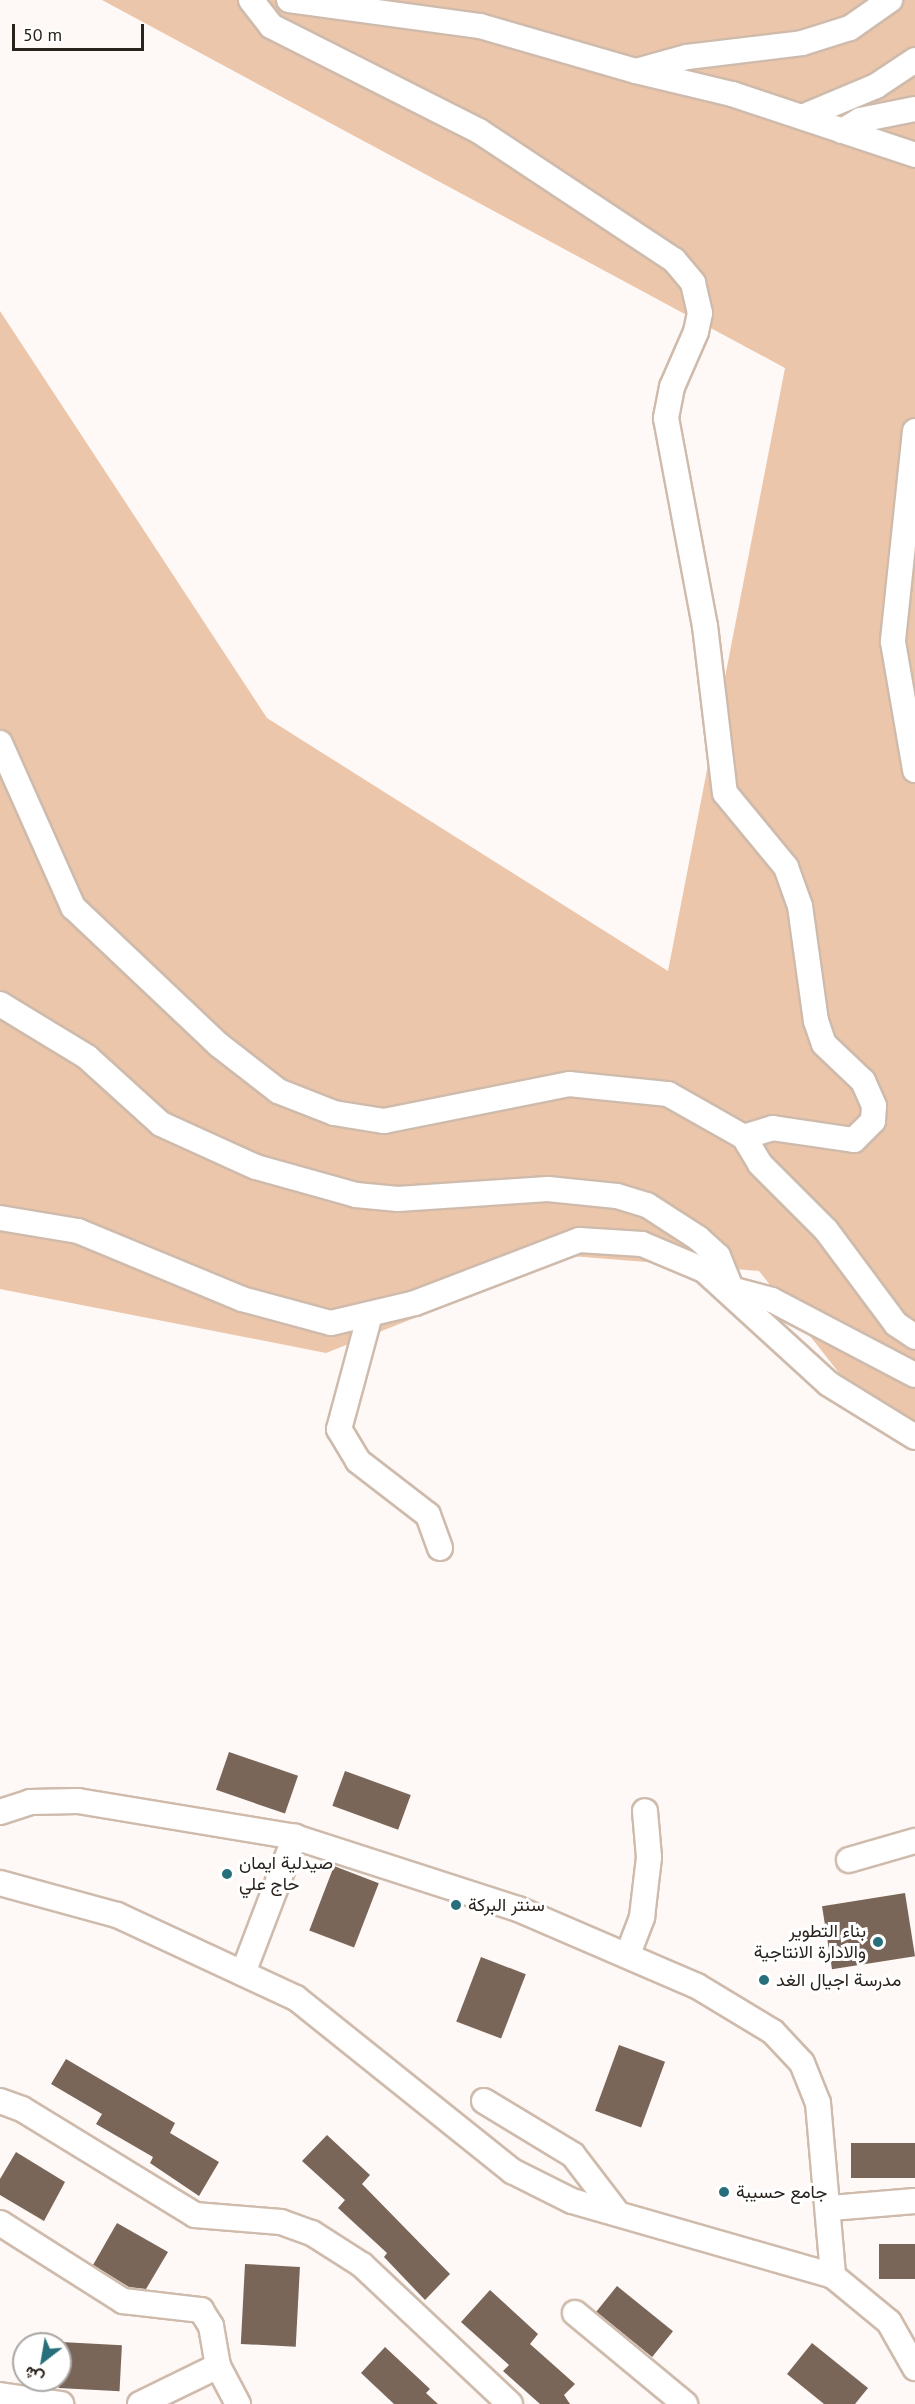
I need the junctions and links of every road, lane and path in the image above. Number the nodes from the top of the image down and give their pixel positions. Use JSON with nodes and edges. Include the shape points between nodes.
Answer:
{"nodes":[{"id":1,"x":251,"y":0,"type":"edge"},
{"id":2,"x":289,"y":0,"type":"edge"},
{"id":3,"x":890,"y":0,"type":"edge"},
{"id":4,"x":915,"y":60,"type":"edge"},
{"id":5,"x":636,"y":71,"type":"junction"},
{"id":6,"x":915,"y":109,"type":"edge"},
{"id":7,"x":802,"y":117,"type":"junction"},
{"id":8,"x":842,"y":131,"type":"junction"},
{"id":9,"x":915,"y":155,"type":"edge"},
{"id":10,"x":915,"y":431,"type":"edge"},
{"id":11,"x":0,"y":743,"type":"edge"},
{"id":12,"x":915,"y":770,"type":"edge"},
{"id":13,"x":0,"y":1004,"type":"edge"},
{"id":14,"x":744,"y":1137,"type":"junction"},
{"id":15,"x":0,"y":1218,"type":"edge"},
{"id":16,"x":731,"y":1289,"type":"junction"},
{"id":17,"x":369,"y":1318,"type":"junction"},
{"id":18,"x":915,"y":1337,"type":"edge"},
{"id":19,"x":915,"y":1375,"type":"edge"},
{"id":20,"x":915,"y":1437,"type":"edge"},
{"id":21,"x":441,"y":1548,"type":"dead end"},
{"id":22,"x":645,"y":1811,"type":"dead end"},
{"id":23,"x":0,"y":1812,"type":"edge"},
{"id":24,"x":295,"y":1837,"type":"junction"},
{"id":25,"x":915,"y":1841,"type":"edge"},
{"id":26,"x":849,"y":1860,"type":"dead end"},
{"id":27,"x":0,"y":1883,"type":"edge"},
{"id":28,"x":628,"y":1954,"type":"junction"},
{"id":29,"x":243,"y":1973,"type":"junction"},
{"id":30,"x":0,"y":2101,"type":"edge"},
{"id":31,"x":484,"y":2101,"type":"dead end"},
{"id":32,"x":915,"y":2201,"type":"edge"},
{"id":33,"x":831,"y":2208,"type":"junction"},
{"id":34,"x":615,"y":2210,"type":"junction"},
{"id":35,"x":0,"y":2223,"type":"edge"},
{"id":36,"x":833,"y":2276,"type":"junction"},
{"id":37,"x":575,"y":2313,"type":"dead end"},
{"id":38,"x":218,"y":2366,"type":"junction"},
{"id":39,"x":915,"y":2368,"type":"edge"},
{"id":40,"x":0,"y":2395,"type":"edge"},
{"id":41,"x":144,"y":2403,"type":"edge"},
{"id":42,"x":61,"y":2404,"type":"edge"},
{"id":43,"x":238,"y":2404,"type":"edge"},
{"id":44,"x":510,"y":2404,"type":"edge"},
{"id":45,"x":685,"y":2404,"type":"edge"}],
"edges":[{"from":1,"to":14,"type":"street","via":[[271,26],[479,130],[674,260],[693,283],[699,301],[696,332],[672,387],[666,418],[705,626],[725,793],[786,867],[800,906],[816,1021],[824,1044],[862,1081],[874,1106],[873,1121],[855,1140],[773,1128]]},
{"from":2,"to":5,"type":"street","via":[[480,26]]},
{"from":3,"to":5,"type":"street","via":[[850,28],[802,43],[687,57]]},
{"from":4,"to":7,"type":"street","via":[[876,86]]},
{"from":5,"to":7,"type":"street"},
{"from":6,"to":8,"type":"street","via":[[860,120]]},
{"from":7,"to":8,"type":"street"},
{"from":8,"to":9,"type":"street"},
{"from":10,"to":12,"type":"street","via":[[893,642]]},
{"from":11,"to":14,"type":"street","via":[[73,907],[219,1045],[278,1091],[334,1113],[384,1121],[569,1084],[644,1088],[693,1106]]},
{"from":13,"to":16,"type":"street","via":[[87,1057],[161,1124],[256,1167],[356,1195],[398,1199],[548,1189],[617,1196],[647,1206],[698,1238],[718,1256]]},
{"from":14,"to":18,"type":"street","via":[[760,1164],[826,1230],[896,1323]]},
{"from":15,"to":17,"type":"street","via":[[78,1232],[242,1299],[315,1322]]},
{"from":16,"to":17,"type":"street","via":[[705,1270],[660,1251],[596,1237],[564,1244]]},
{"from":16,"to":19,"type":"street","via":[[772,1300]]},
{"from":16,"to":20,"type":"street","via":[[807,1366]]},
{"from":17,"to":21,"type":"street","via":[[339,1429],[358,1461],[428,1515]]},
{"from":22,"to":28,"type":"street","via":[[649,1857],[642,1917]]},
{"from":23,"to":24,"type":"street","via":[[30,1802],[78,1801]]},
{"from":24,"to":28,"type":"street","via":[[518,1909]]},
{"from":24,"to":29,"type":"street"},
{"from":25,"to":26,"type":"street"},
{"from":27,"to":29,"type":"street","via":[[117,1915]]},
{"from":28,"to":33,"type":"street","via":[[773,2032],[802,2063],[818,2103]]},
{"from":29,"to":34,"type":"street","via":[[296,1998],[512,2171],[572,2201]]},
{"from":30,"to":44,"type":"street","via":[[22,2109],[195,2215],[281,2222],[312,2233],[362,2265]]},
{"from":31,"to":34,"type":"street","via":[[573,2155]]},
{"from":32,"to":33,"type":"street"},
{"from":33,"to":36,"type":"street"},
{"from":34,"to":36,"type":"street"},
{"from":35,"to":38,"type":"street","via":[[123,2301],[201,2310],[211,2326]]},
{"from":36,"to":39,"type":"street","via":[[889,2322]]},
{"from":37,"to":45,"type":"street"},
{"from":38,"to":41,"type":"street"},
{"from":38,"to":43,"type":"street"},
{"from":40,"to":42,"type":"street"}]}
